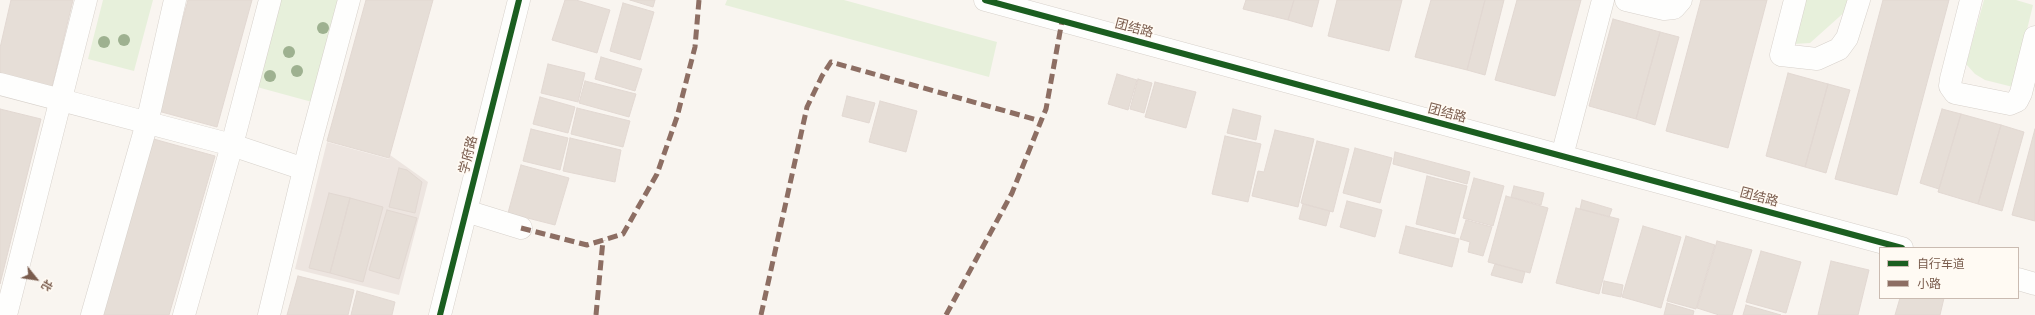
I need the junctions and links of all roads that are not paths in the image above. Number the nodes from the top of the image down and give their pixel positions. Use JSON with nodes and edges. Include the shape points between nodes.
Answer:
{"nodes":[{"id":1,"x":86,"y":0,"type":"edge"},
{"id":2,"x":175,"y":0,"type":"edge"},
{"id":3,"x":270,"y":0,"type":"edge"},
{"id":4,"x":349,"y":0,"type":"edge"},
{"id":5,"x":519,"y":0,"type":"edge"},
{"id":6,"x":985,"y":0,"type":"edge"},
{"id":7,"x":1603,"y":0,"type":"edge"},
{"id":8,"x":1626,"y":0,"type":"edge"},
{"id":9,"x":1681,"y":0,"type":"edge"},
{"id":10,"x":1795,"y":0,"type":"edge"},
{"id":11,"x":1859,"y":0,"type":"edge"},
{"id":12,"x":1971,"y":0,"type":"edge"},
{"id":13,"x":2035,"y":37,"type":"edge"},
{"id":14,"x":0,"y":84,"type":"edge"},
{"id":15,"x":61,"y":100,"type":"junction"},
{"id":16,"x":147,"y":123,"type":"junction"},
{"id":17,"x":232,"y":145,"type":"junction"},
{"id":18,"x":1562,"y":156,"type":"junction"},
{"id":19,"x":304,"y":169,"type":"junction"},
{"id":20,"x":466,"y":211,"type":"junction"},
{"id":21,"x":521,"y":228,"type":"dead end"},
{"id":22,"x":1898,"y":247,"type":"edge"},
{"id":23,"x":2019,"y":279,"type":"edge"},
{"id":24,"x":2035,"y":284,"type":"edge"},
{"id":25,"x":6,"y":315,"type":"edge"},
{"id":26,"x":92,"y":315,"type":"edge"},
{"id":27,"x":184,"y":315,"type":"edge"},
{"id":28,"x":269,"y":315,"type":"edge"},
{"id":29,"x":440,"y":315,"type":"edge"}],
"edges":[{"from":1,"to":15,"type":"street"},
{"from":2,"to":16,"type":"street"},
{"from":3,"to":17,"type":"street"},
{"from":4,"to":19,"type":"street"},
{"from":5,"to":20,"type":"street","name":"学府路"},
{"from":6,"to":18,"type":"street","name":"团结路"},
{"from":7,"to":18,"type":"street"},
{"from":8,"to":9,"type":"street","via":[[1664,9],[1674,8]]},
{"from":10,"to":11,"type":"street","via":[[1781,55],[1817,59],[1839,49],[1847,38]]},
{"from":12,"to":13,"type":"street","via":[[1951,78],[1950,86],[1955,93],[2010,104],[2017,101]]},
{"from":14,"to":15,"type":"street"},
{"from":15,"to":16,"type":"street"},
{"from":15,"to":25,"type":"street"},
{"from":16,"to":17,"type":"street"},
{"from":16,"to":26,"type":"street"},
{"from":17,"to":19,"type":"street"},
{"from":17,"to":27,"type":"street"},
{"from":18,"to":22,"type":"street","name":"团结路"},
{"from":19,"to":28,"type":"street"},
{"from":20,"to":21,"type":"street"},
{"from":20,"to":29,"type":"street","name":"学府路"},
{"from":23,"to":24,"type":"street"}]}
